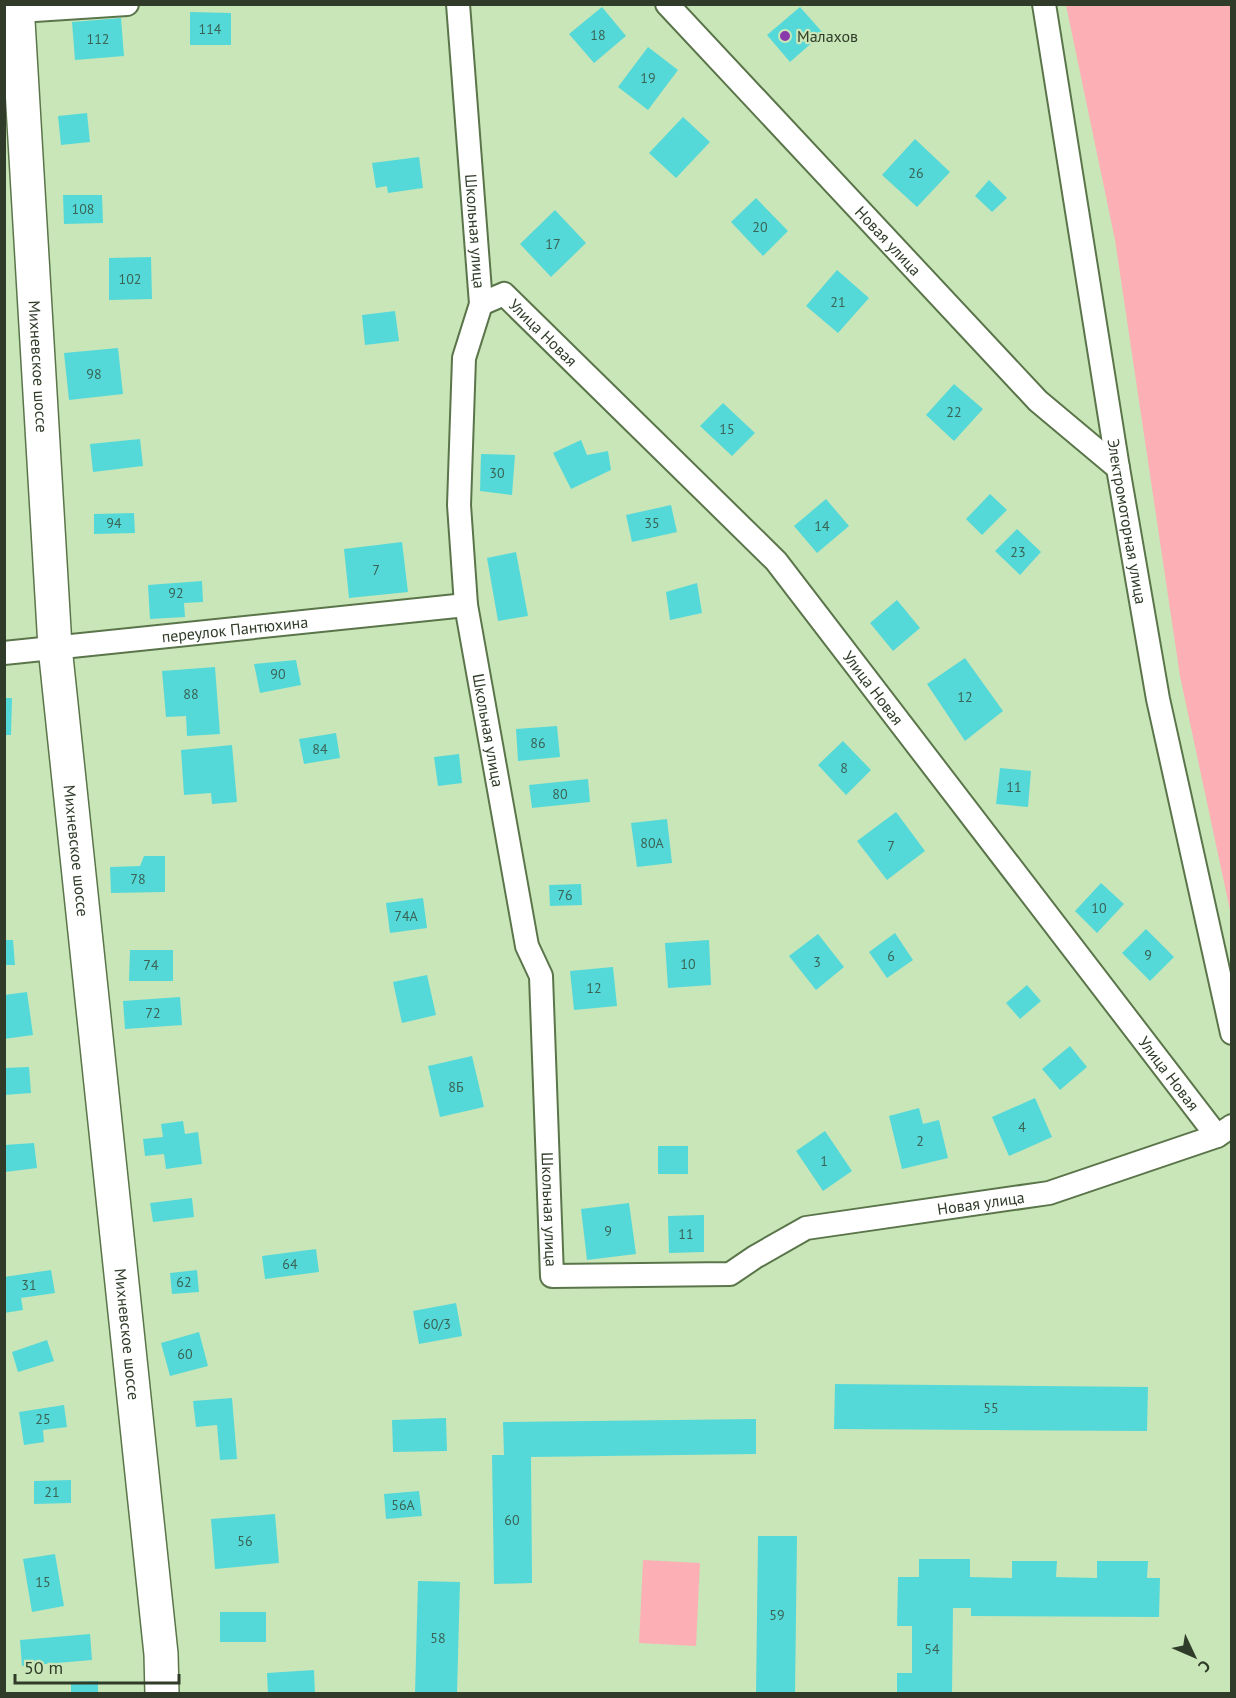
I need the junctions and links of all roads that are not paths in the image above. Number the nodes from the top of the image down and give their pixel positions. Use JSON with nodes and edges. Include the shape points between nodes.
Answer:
{"nodes":[{"id":1,"x":127,"y":4,"type":"edge"},
{"id":2,"x":458,"y":4,"type":"edge"},
{"id":3,"x":667,"y":4,"type":"edge"},
{"id":4,"x":1044,"y":4,"type":"edge"},
{"id":5,"x":13,"y":9,"type":"edge"},
{"id":6,"x":481,"y":304,"type":"junction"},
{"id":7,"x":1118,"y":468,"type":"junction"},
{"id":8,"x":466,"y":605,"type":"junction"},
{"id":9,"x":55,"y":647,"type":"junction"},
{"id":10,"x":4,"y":653,"type":"edge"},
{"id":11,"x":1232,"y":1033,"type":"edge"},
{"id":12,"x":1224,"y":1131,"type":"edge"},
{"id":13,"x":730,"y":1274,"type":"joint"},
{"id":14,"x":162,"y":1694,"type":"edge"}],
"edges":[{"from":1,"to":5,"type":"street"},
{"from":2,"to":6,"type":"street","name":"Школьная улица"},
{"from":3,"to":7,"type":"street","name":"Новая улица","via":[[1038,401]]},
{"from":4,"to":7,"type":"street","name":"Электромоторная улица"},
{"from":5,"to":9,"type":"street","name":"Михневское шоссе"},
{"from":6,"to":8,"type":"street","name":"Школьная улица","via":[[464,358],[459,505]]},
{"from":6,"to":12,"type":"street","name":"Улица Новая","via":[[504,294],[776,561]]},
{"from":7,"to":11,"type":"street","name":"Электромоторная улица","via":[[1158,699]]},
{"from":8,"to":9,"type":"street","name":"переулок Пантюхина"},
{"from":8,"to":13,"type":"street","name":"Школьная улица","via":[[527,946],[540,976],[552,1276]]},
{"from":9,"to":10,"type":"street","name":"переулок Пантюхина"},
{"from":9,"to":14,"type":"street","name":"Михневское шоссе","via":[[161,1654]]},
{"from":12,"to":13,"type":"street","name":"Новая улица","via":[[1049,1193],[806,1228]]}]}
